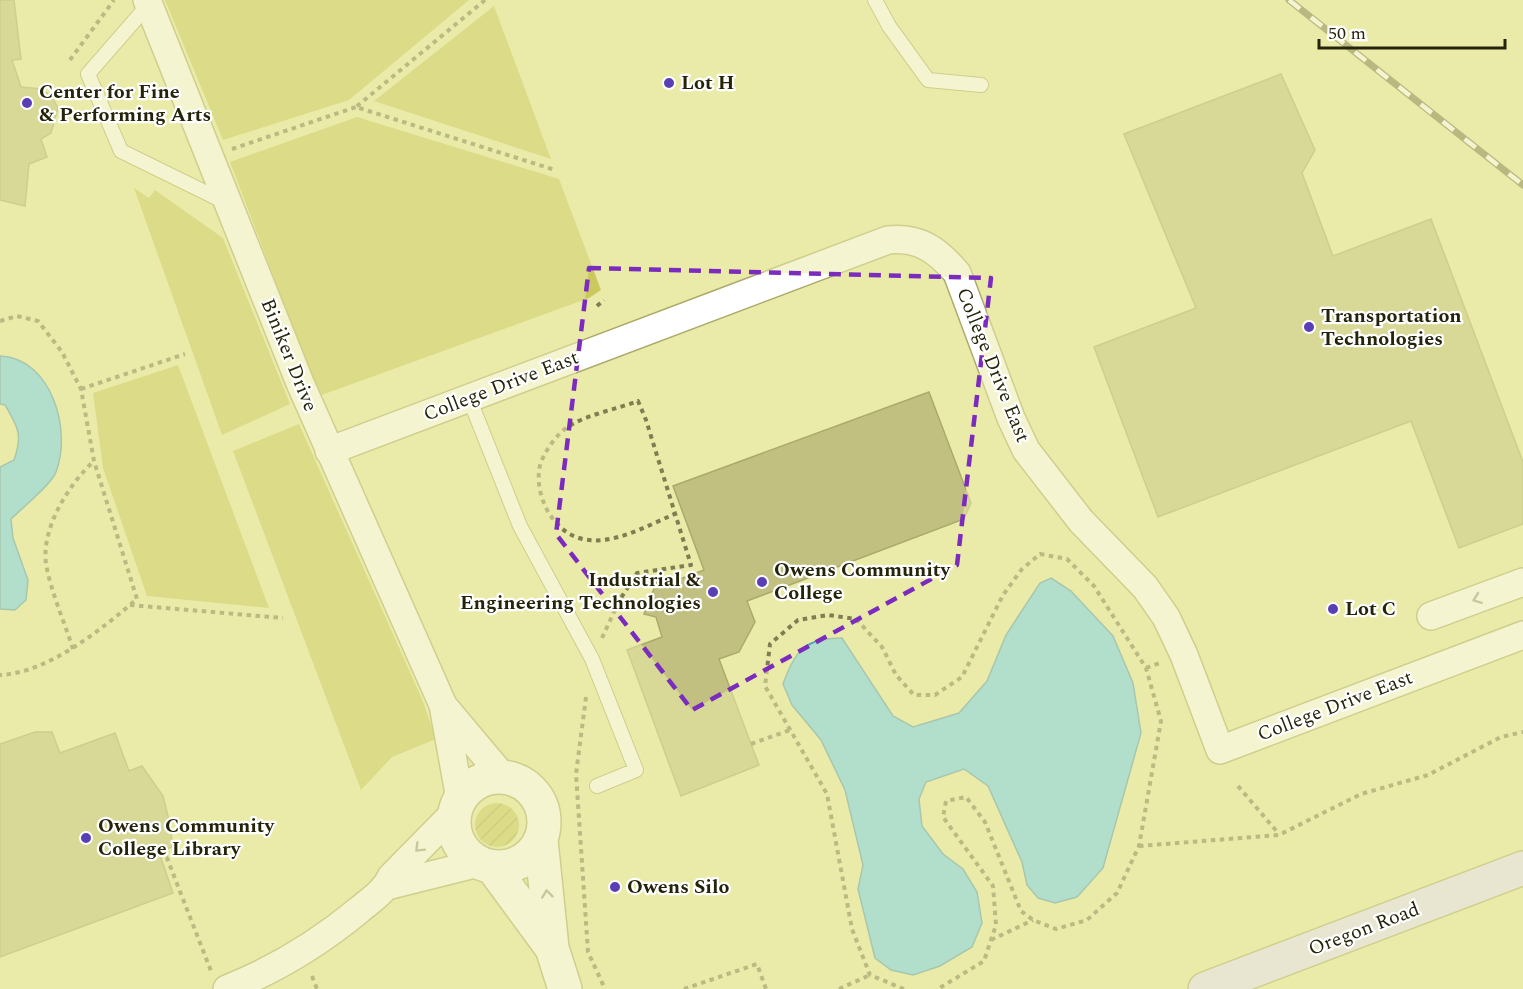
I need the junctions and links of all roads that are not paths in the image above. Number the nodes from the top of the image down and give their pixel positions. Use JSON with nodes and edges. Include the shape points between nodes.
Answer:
{"nodes":[{"id":1,"x":875,"y":0,"type":"edge"},
{"id":2,"x":148,"y":2,"type":"edge"},
{"id":3,"x":981,"y":85,"type":"dead end"},
{"id":4,"x":229,"y":204,"type":"junction"},
{"id":5,"x":469,"y":398,"type":"junction"},
{"id":6,"x":329,"y":451,"type":"junction"},
{"id":7,"x":1523,"y":582,"type":"edge"},
{"id":8,"x":1431,"y":616,"type":"dead end"},
{"id":9,"x":1523,"y":635,"type":"edge"},
{"id":10,"x":443,"y":705,"type":"junction"},
{"id":11,"x":504,"y":778,"type":"junction"},
{"id":12,"x":597,"y":786,"type":"dead end"},
{"id":13,"x":457,"y":806,"type":"junction"},
{"id":14,"x":541,"y":840,"type":"junction"},
{"id":15,"x":486,"y":865,"type":"junction"},
{"id":16,"x":1523,"y":868,"type":"edge"},
{"id":17,"x":387,"y":886,"type":"junction"},
{"id":18,"x":552,"y":948,"type":"junction"},
{"id":19,"x":221,"y":985,"type":"edge"},
{"id":20,"x":565,"y":989,"type":"edge"},
{"id":21,"x":1205,"y":989,"type":"edge"}],
"edges":[{"from":1,"to":3,"type":"lane","via":[[928,80]]},
{"from":2,"to":4,"type":"street","name":"Biniker Drive"},
{"from":2,"to":4,"type":"lane","via":[[88,74],[121,151]]},
{"from":4,"to":6,"type":"street","name":"Biniker Drive"},
{"from":5,"to":6,"type":"street","name":"College Drive East"},
{"from":5,"to":9,"type":"street","name":"College Drive East","via":[[888,240],[906,238],[943,257],[957,273],[1026,450],[1081,521],[1145,587],[1166,617],[1220,750]]},
{"from":5,"to":12,"type":"lane","via":[[520,526],[592,659],[636,770]]},
{"from":6,"to":10,"type":"street","name":"Biniker Drive"},
{"from":7,"to":8,"type":"street","one_way":true},
{"from":10,"to":11,"type":"street","name":"Biniker Drive"},
{"from":10,"to":13,"type":"street","name":"Biniker Drive"},
{"from":11,"to":13,"type":"street","via":[[483,779],[470,787]]},
{"from":11,"to":14,"type":"street","via":[[526,785],[537,796],[543,810]]},
{"from":13,"to":15,"type":"street","via":[[453,828],[458,843],[467,855]]},
{"from":13,"to":17,"type":"street","one_way":true},
{"from":14,"to":15,"type":"street","via":[[524,861],[508,867]]},
{"from":18,"to":14,"type":"street","one_way":true},
{"from":15,"to":17,"type":"street"},
{"from":15,"to":18,"type":"street"},
{"from":16,"to":21,"type":"main road","name":"Oregon Road"},
{"from":17,"to":19,"type":"street","via":[[311,947],[277,968]]},
{"from":18,"to":20,"type":"street"}]}
